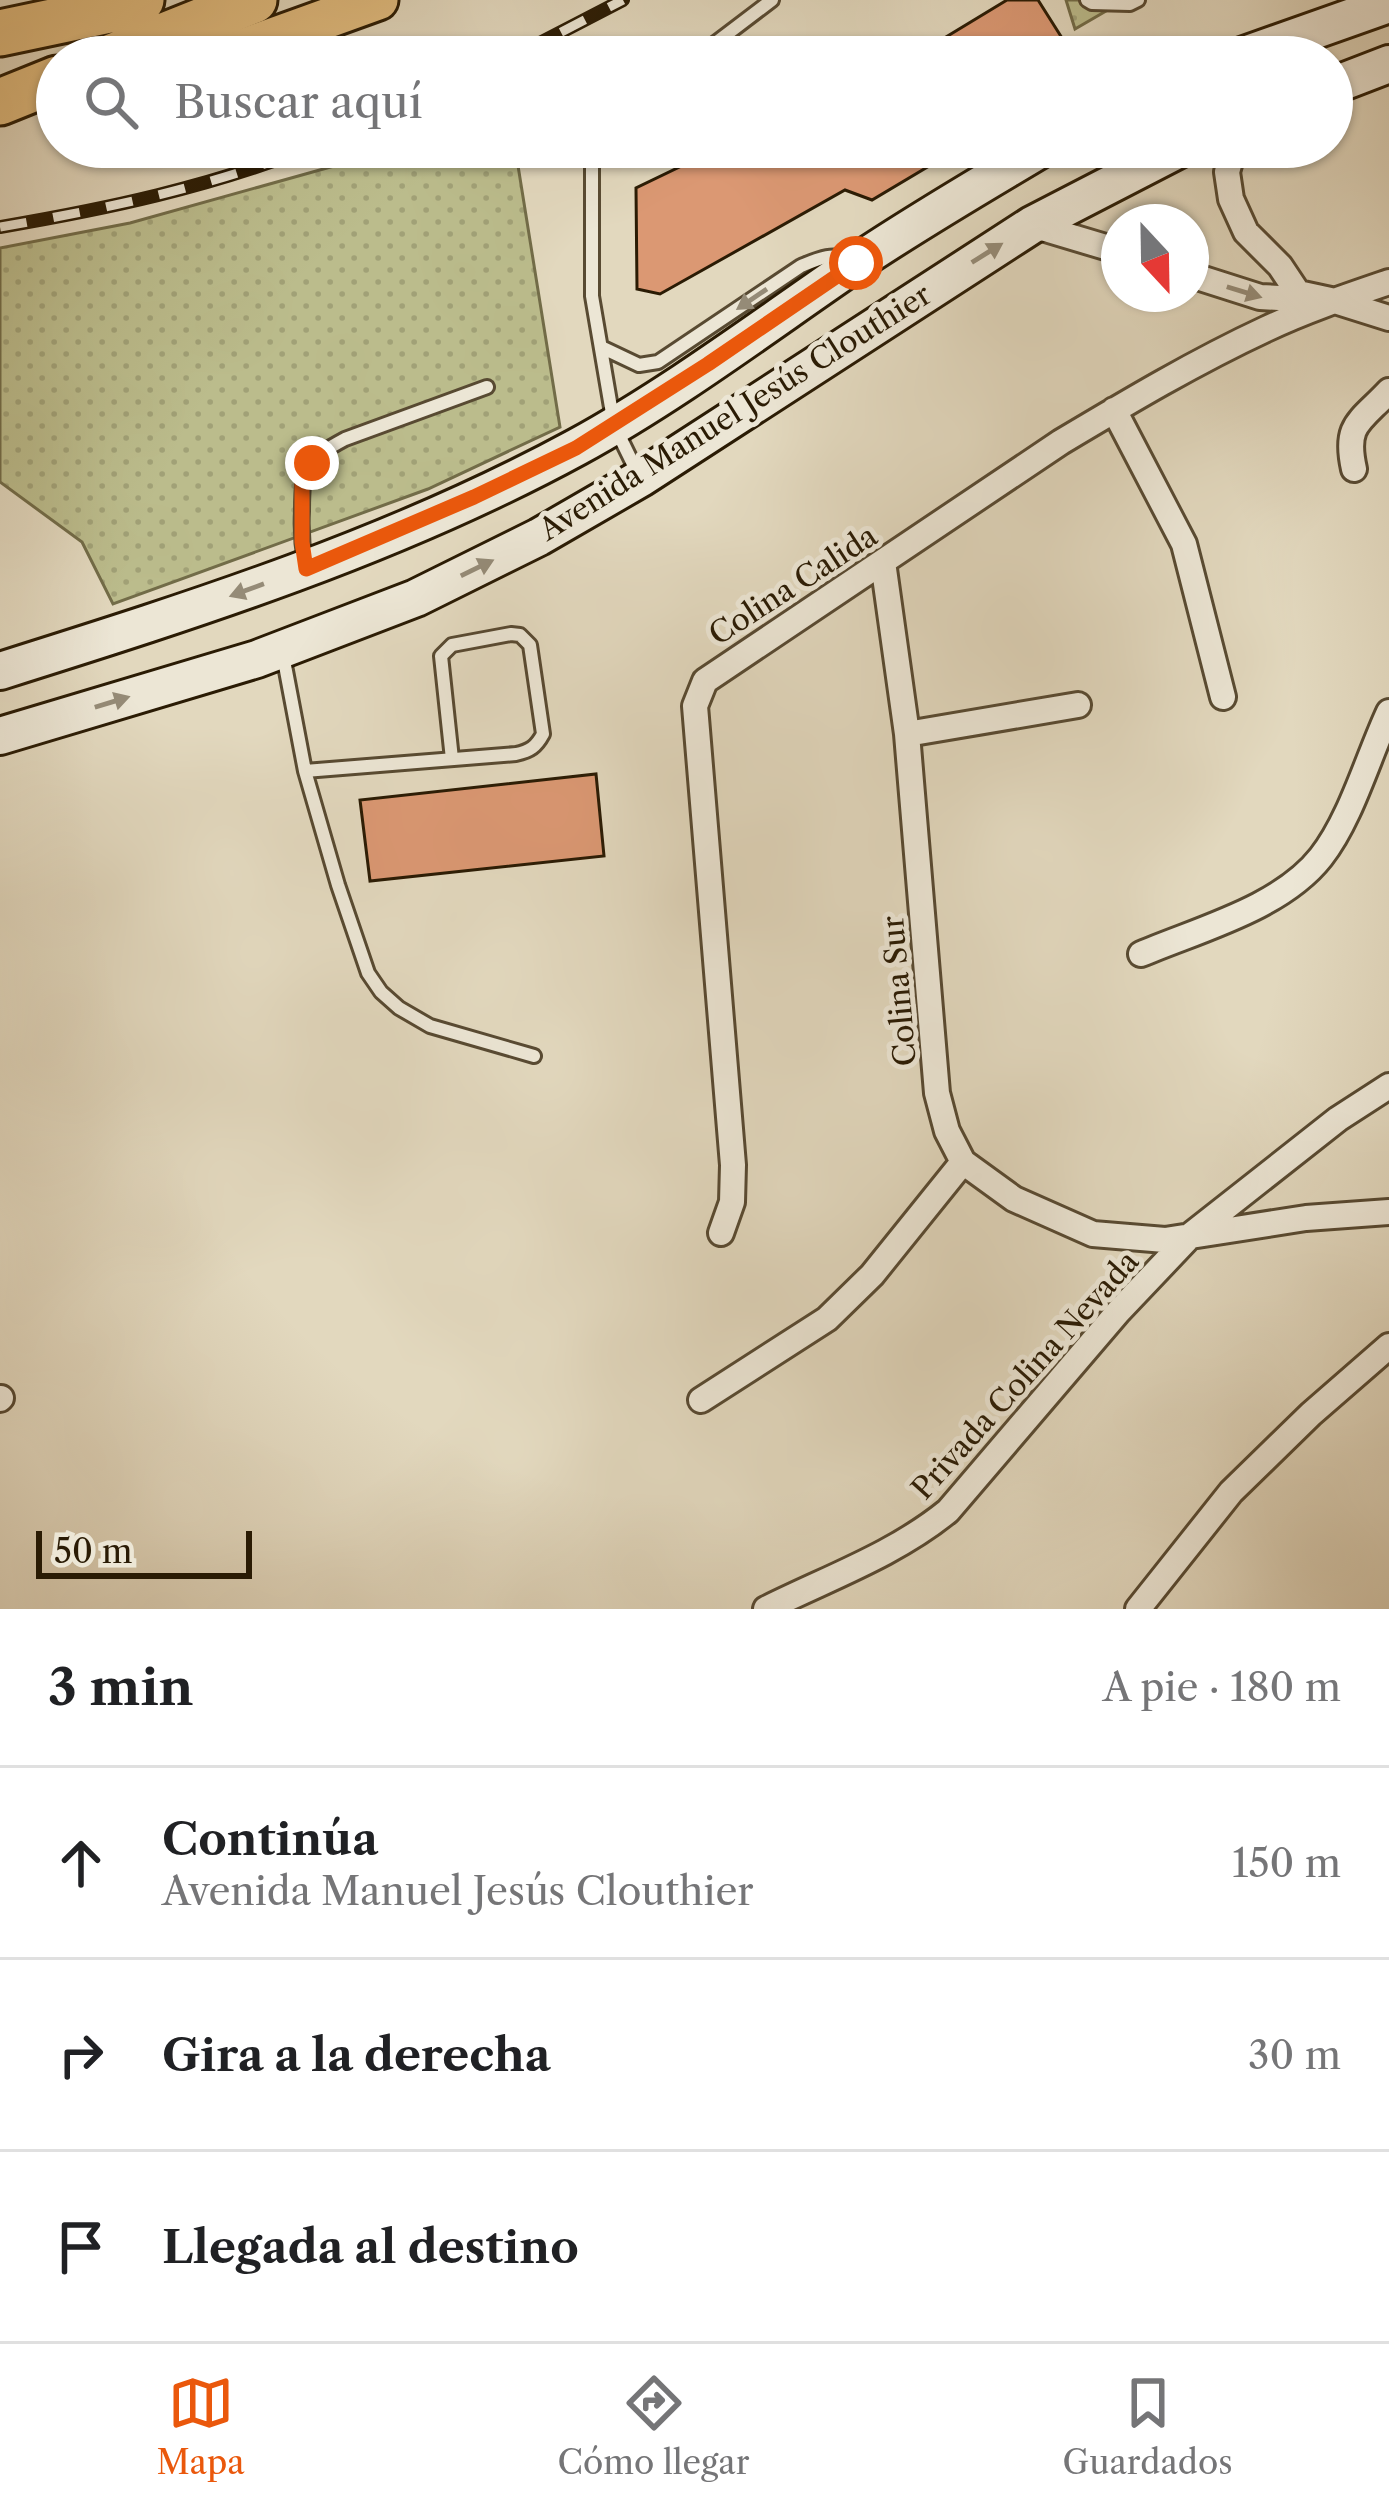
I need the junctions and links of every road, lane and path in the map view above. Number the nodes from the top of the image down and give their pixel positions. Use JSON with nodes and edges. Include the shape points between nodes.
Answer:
{"nodes":[{"id":1,"x":98,"y":0,"type":"edge"},
{"id":2,"x":141,"y":0,"type":"edge"},
{"id":3,"x":254,"y":0,"type":"edge"},
{"id":4,"x":378,"y":0,"type":"edge"},
{"id":5,"x":772,"y":0,"type":"edge"},
{"id":6,"x":1087,"y":0,"type":"edge"},
{"id":7,"x":1138,"y":0,"type":"edge"},
{"id":8,"x":1389,"y":4,"type":"edge"},
{"id":9,"x":0,"y":32,"type":"edge"},
{"id":10,"x":164,"y":36,"type":"edge"},
{"id":11,"x":278,"y":36,"type":"edge"},
{"id":12,"x":725,"y":36,"type":"edge"},
{"id":13,"x":1298,"y":36,"type":"edge"},
{"id":14,"x":1389,"y":64,"type":"edge"},
{"id":15,"x":1353,"y":78,"type":"edge"},
{"id":16,"x":36,"y":87,"type":"edge"},
{"id":17,"x":0,"y":102,"type":"edge"},
{"id":18,"x":36,"y":105,"type":"edge"},
{"id":19,"x":0,"y":113,"type":"edge"},
{"id":20,"x":592,"y":168,"type":"edge"},
{"id":21,"x":1010,"y":168,"type":"edge"},
{"id":22,"x":1143,"y":168,"type":"edge"},
{"id":23,"x":1228,"y":168,"type":"edge"},
{"id":24,"x":1031,"y":225,"type":"junction"},
{"id":25,"x":1101,"y":246,"type":"edge"},
{"id":26,"x":856,"y":263,"type":"junction"},
{"id":27,"x":1209,"y":281,"type":"edge"},
{"id":28,"x":1389,"y":282,"type":"edge"},
{"id":29,"x":1298,"y":293,"type":"junction"},
{"id":30,"x":1336,"y":301,"type":"junction"},
{"id":31,"x":1389,"y":318,"type":"edge"},
{"id":32,"x":601,"y":347,"type":"junction"},
{"id":33,"x":488,"y":387,"type":"dead end"},
{"id":34,"x":1389,"y":391,"type":"edge"},
{"id":35,"x":1114,"y":410,"type":"junction"},
{"id":36,"x":614,"y":425,"type":"junction"},
{"id":37,"x":1354,"y":469,"type":"dead end"},
{"id":38,"x":641,"y":478,"type":"junction"},
{"id":39,"x":883,"y":562,"type":"junction"},
{"id":40,"x":306,"y":569,"type":"junction"},
{"id":41,"x":282,"y":649,"type":"junction"},
{"id":42,"x":0,"y":670,"type":"edge"},
{"id":43,"x":1222,"y":697,"type":"dead end"},
{"id":44,"x":1078,"y":705,"type":"dead end"},
{"id":45,"x":1389,"y":712,"type":"edge"},
{"id":46,"x":907,"y":734,"type":"junction"},
{"id":47,"x":0,"y":736,"type":"edge"},
{"id":48,"x":452,"y":759,"type":"junction"},
{"id":49,"x":305,"y":771,"type":"junction"},
{"id":50,"x":1141,"y":954,"type":"dead end"},
{"id":51,"x":534,"y":1056,"type":"dead end"},
{"id":52,"x":1389,"y":1086,"type":"edge"},
{"id":53,"x":963,"y":1162,"type":"junction"},
{"id":54,"x":1389,"y":1212,"type":"edge"},
{"id":55,"x":721,"y":1233,"type":"dead end"},
{"id":56,"x":1192,"y":1234,"type":"junction"},
{"id":57,"x":1389,"y":1346,"type":"edge"},
{"id":58,"x":700,"y":1400,"type":"dead end"},
{"id":59,"x":766,"y":1609,"type":"edge"},
{"id":60,"x":1138,"y":1609,"type":"edge"}],
"edges":[{"from":1,"to":9,"type":"main road"},
{"from":2,"to":9,"type":"highway"},
{"from":3,"to":10,"type":"highway"},
{"from":4,"to":11,"type":"main road"},
{"from":5,"to":12,"type":"lane"},
{"from":6,"to":7,"type":"lane"},
{"from":8,"to":13,"type":"street"},
{"from":14,"to":15,"type":"street"},
{"from":16,"to":17,"type":"highway"},
{"from":18,"to":19,"type":"main road"},
{"from":20,"to":32,"type":"lane","via":[[592,296]]},
{"from":21,"to":26,"type":"street","name":"Avenida Manuel Jesús Clouthier"},
{"from":22,"to":24,"type":"street","name":"Avenida Manuel Jesús Clouthier"},
{"from":23,"to":29,"type":"street","via":[[1246,232]]},
{"from":24,"to":25,"type":"street"},
{"from":38,"to":24,"type":"street","name":"Avenida Manuel Jesús Clouthier","one_way":true},
{"from":26,"to":32,"type":"lane","one_way":true,"via":[[839,256],[801,266],[658,362],[639,365]]},
{"from":26,"to":36,"type":"street","name":"Avenida Manuel Jesús Clouthier"},
{"from":27,"to":29,"type":"street","one_way":true,"via":[[1260,298]]},
{"from":28,"to":30,"type":"street","name":"Colina Calida"},
{"from":29,"to":30,"type":"street"},
{"from":30,"to":31,"type":"street"},
{"from":30,"to":35,"type":"street","name":"Colina Calida","via":[[1215,353]]},
{"from":32,"to":36,"type":"lane"},
{"from":33,"to":40,"type":"lane","via":[[345,439],[312,463],[302,480]]},
{"from":34,"to":37,"type":"street","via":[[1351,432]]},
{"from":35,"to":39,"type":"street","name":"Colina Calida"},
{"from":35,"to":43,"type":"street","via":[[1184,544]]},
{"from":36,"to":38,"type":"lane"},
{"from":36,"to":40,"type":"street","name":"Avenida Manuel Jesús Clouthier"},
{"from":41,"to":38,"type":"street","name":"Avenida Manuel Jesús Clouthier","one_way":true,"via":[[416,598]]},
{"from":39,"to":46,"type":"street","name":"Colina Sur"},
{"from":39,"to":55,"type":"street","name":"Colina Calida","via":[[715,672],[695,706],[734,1165]]},
{"from":40,"to":42,"type":"street","name":"Avenida Manuel Jesús Clouthier","one_way":true},
{"from":47,"to":41,"type":"street","name":"Avenida Manuel Jesús Clouthier","one_way":true},
{"from":41,"to":49,"type":"lane"},
{"from":44,"to":46,"type":"street"},
{"from":45,"to":50,"type":"street","via":[[1350,805],[1300,880]]},
{"from":46,"to":53,"type":"street","name":"Colina Sur","via":[[938,1093]]},
{"from":48,"to":48,"type":"lane","via":[[536,746],[537,689],[530,645],[520,635],[452,645],[440,656]]},
{"from":48,"to":49,"type":"lane"},
{"from":49,"to":51,"type":"lane","via":[[353,932],[381,992],[430,1026]]},
{"from":52,"to":56,"type":"street","name":"Privada Colina Nevada"},
{"from":53,"to":56,"type":"street","via":[[1014,1199],[1093,1234]]},
{"from":53,"to":58,"type":"street","via":[[827,1319]]},
{"from":54,"to":56,"type":"street"},
{"from":56,"to":59,"type":"street","name":"Privada Colina Nevada","via":[[948,1511],[887,1552]]},
{"from":57,"to":60,"type":"street","via":[[1231,1492]]}]}
